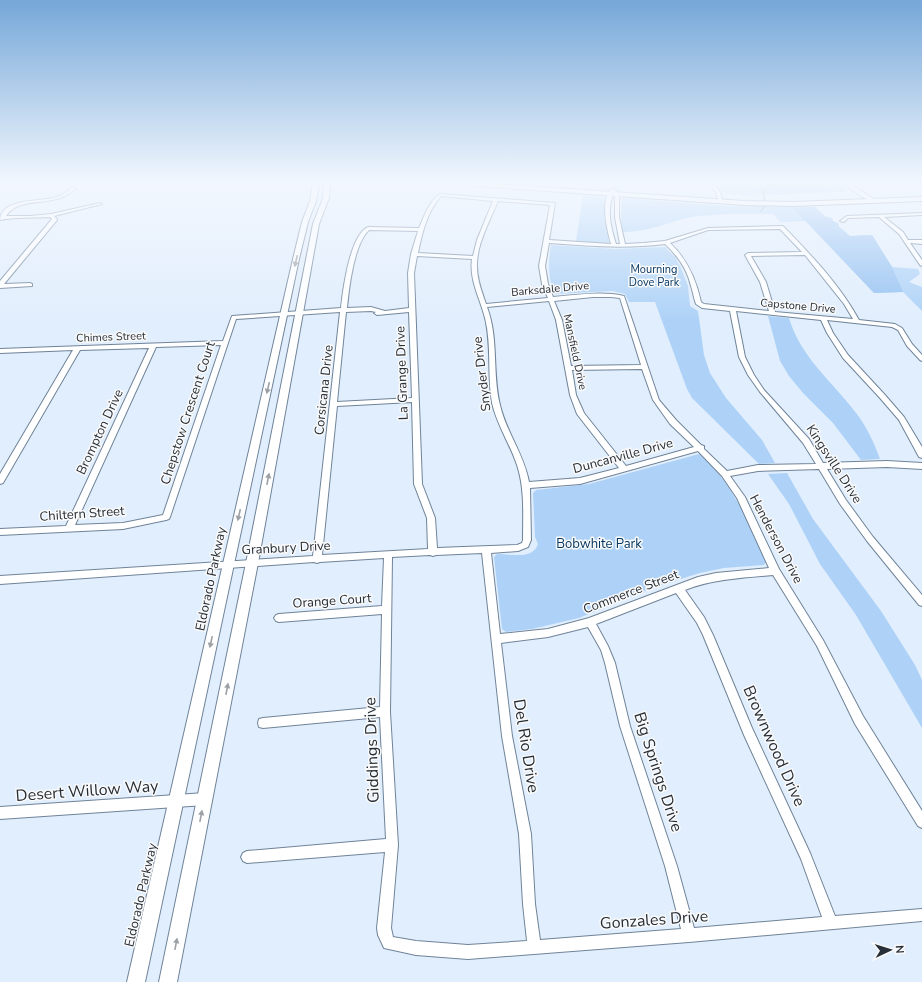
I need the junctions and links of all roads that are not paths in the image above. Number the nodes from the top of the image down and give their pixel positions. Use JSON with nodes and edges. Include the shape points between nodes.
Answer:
{"nodes":[{"id":1,"x":47,"y":229,"type":"edge"},
{"id":2,"x":309,"y":229,"type":"edge"},
{"id":3,"x":310,"y":229,"type":"edge"},
{"id":4,"x":366,"y":229,"type":"edge"},
{"id":5,"x":390,"y":229,"type":"edge"},
{"id":6,"x":485,"y":229,"type":"edge"},
{"id":7,"x":549,"y":229,"type":"edge"},
{"id":8,"x":610,"y":229,"type":"edge"},
{"id":9,"x":619,"y":229,"type":"edge"},
{"id":10,"x":714,"y":229,"type":"edge"},
{"id":11,"x":783,"y":229,"type":"edge"},
{"id":12,"x":896,"y":229,"type":"edge"},
{"id":13,"x":422,"y":230,"type":"joint"},
{"id":14,"x":547,"y":241,"type":"junction"},
{"id":15,"x":907,"y":241,"type":"junction"},
{"id":16,"x":666,"y":242,"type":"junction"},
{"id":17,"x":922,"y":242,"type":"edge"},
{"id":18,"x":614,"y":246,"type":"junction"},
{"id":19,"x":623,"y":246,"type":"junction"},
{"id":20,"x":806,"y":253,"type":"junction"},
{"id":21,"x":414,"y":254,"type":"junction"},
{"id":22,"x":475,"y":258,"type":"junction"},
{"id":23,"x":922,"y":264,"type":"edge"},
{"id":24,"x":30,"y":285,"type":"dead end"},
{"id":25,"x":0,"y":286,"type":"edge"},
{"id":26,"x":618,"y":295,"type":"joint"},
{"id":27,"x":550,"y":298,"type":"junction"},
{"id":28,"x":484,"y":306,"type":"junction"},
{"id":29,"x":412,"y":310,"type":"junction"},
{"id":30,"x":732,"y":310,"type":"junction"},
{"id":31,"x":344,"y":313,"type":"junction"},
{"id":32,"x":773,"y":314,"type":"junction"},
{"id":33,"x":284,"y":315,"type":"junction"},
{"id":34,"x":299,"y":315,"type":"junction"},
{"id":35,"x":823,"y":318,"type":"junction"},
{"id":36,"x":857,"y":321,"type":"junction"},
{"id":37,"x":224,"y":343,"type":"junction"},
{"id":38,"x":153,"y":346,"type":"junction"},
{"id":39,"x":78,"y":348,"type":"junction"},
{"id":40,"x":3,"y":351,"type":"edge"},
{"id":41,"x":0,"y":359,"type":"edge"},
{"id":42,"x":922,"y":359,"type":"edge"},
{"id":43,"x":570,"y":368,"type":"junction"},
{"id":44,"x":644,"y":368,"type":"junction"},
{"id":45,"x":415,"y":400,"type":"junction"},
{"id":46,"x":335,"y":404,"type":"junction"},
{"id":47,"x":701,"y":448,"type":"junction"},
{"id":48,"x":922,"y":455,"type":"edge"},
{"id":49,"x":822,"y":466,"type":"junction"},
{"id":50,"x":922,"y":466,"type":"edge"},
{"id":51,"x":624,"y":469,"type":"junction"},
{"id":52,"x":725,"y":474,"type":"junction"},
{"id":53,"x":0,"y":482,"type":"edge"},
{"id":54,"x":526,"y":485,"type":"junction"},
{"id":55,"x":166,"y":517,"type":"joint"},
{"id":56,"x":69,"y":529,"type":"junction"},
{"id":57,"x":0,"y":532,"type":"edge"},
{"id":58,"x":525,"y":545,"type":"joint"},
{"id":59,"x":486,"y":549,"type":"junction"},
{"id":60,"x":433,"y":553,"type":"junction"},
{"id":61,"x":388,"y":554,"type":"junction"},
{"id":62,"x":317,"y":560,"type":"junction"},
{"id":63,"x":252,"y":563,"type":"junction"},
{"id":64,"x":228,"y":564,"type":"junction"},
{"id":65,"x":775,"y":570,"type":"junction"},
{"id":66,"x":0,"y":580,"type":"edge"},
{"id":67,"x":678,"y":588,"type":"junction"},
{"id":68,"x":922,"y":602,"type":"edge"},
{"id":69,"x":387,"y":610,"type":"junction"},
{"id":70,"x":279,"y":618,"type":"dead end"},
{"id":71,"x":590,"y":622,"type":"junction"},
{"id":72,"x":497,"y":639,"type":"junction"},
{"id":73,"x":385,"y":712,"type":"junction"},
{"id":74,"x":263,"y":723,"type":"dead end"},
{"id":75,"x":205,"y":799,"type":"junction"},
{"id":76,"x":176,"y":801,"type":"junction"},
{"id":77,"x":919,"y":811,"type":"edge"},
{"id":78,"x":0,"y":813,"type":"edge"},
{"id":79,"x":922,"y":822,"type":"edge"},
{"id":80,"x":392,"y":845,"type":"junction"},
{"id":81,"x":247,"y":857,"type":"dead end"},
{"id":82,"x":922,"y":915,"type":"edge"},
{"id":83,"x":831,"y":923,"type":"junction"},
{"id":84,"x":689,"y":934,"type":"junction"},
{"id":85,"x":389,"y":943,"type":"joint"},
{"id":86,"x":534,"y":946,"type":"junction"},
{"id":87,"x":136,"y":982,"type":"edge"},
{"id":88,"x":168,"y":982,"type":"edge"}],
"edges":[{"from":1,"to":25,"type":"street"},
{"from":2,"to":33,"type":"main road","name":"Eldorado Parkway","one_way":true},
{"from":3,"to":34,"type":"main road","name":"Eldorado Parkway"},
{"from":4,"to":31,"type":"street","name":"Corsicana Drive","via":[[357,246],[350,270]]},
{"from":5,"to":13,"type":"street","name":"Corsicana Drive"},
{"from":6,"to":22,"type":"street","name":"Snyder Drive"},
{"from":7,"to":14,"type":"street","name":"Mansfield Drive"},
{"from":8,"to":18,"type":"street"},
{"from":9,"to":19,"type":"street"},
{"from":10,"to":16,"type":"street"},
{"from":11,"to":20,"type":"street"},
{"from":12,"to":15,"type":"street"},
{"from":13,"to":21,"type":"street","name":"La Grange Drive"},
{"from":14,"to":18,"type":"street"},
{"from":14,"to":27,"type":"street","name":"Mansfield Drive","via":[[542,266]]},
{"from":15,"to":17,"type":"street"},
{"from":15,"to":23,"type":"street"},
{"from":16,"to":19,"type":"street"},
{"from":16,"to":30,"type":"street","name":"Capstone Drive","via":[[684,261],[693,280],[700,306]]},
{"from":18,"to":19,"type":"street"},
{"from":20,"to":32,"type":"street","via":[[748,255],[763,282]]},
{"from":20,"to":36,"type":"street","via":[[847,303]]},
{"from":21,"to":22,"type":"street"},
{"from":21,"to":29,"type":"street","name":"La Grange Drive","via":[[411,273]]},
{"from":22,"to":28,"type":"street","name":"Snyder Drive","via":[[476,280]]},
{"from":24,"to":25,"type":"street"},
{"from":26,"to":27,"type":"street","name":"Barksdale Drive"},
{"from":26,"to":44,"type":"street","name":"Henderson Drive","via":[[624,300]]},
{"from":27,"to":28,"type":"street","name":"Barksdale Drive"},
{"from":27,"to":43,"type":"street","name":"Mansfield Drive","via":[[559,320]]},
{"from":28,"to":54,"type":"street","name":"Snyder Drive","via":[[491,338],[495,396],[499,415],[522,465]]},
{"from":29,"to":31,"type":"street","via":[[372,314]]},
{"from":29,"to":45,"type":"street","name":"La Grange Drive"},
{"from":30,"to":32,"type":"street","name":"Capstone Drive"},
{"from":30,"to":49,"type":"street","name":"Kingsville Drive","via":[[742,357],[751,375],[762,391],[798,430]]},
{"from":31,"to":34,"type":"street"},
{"from":31,"to":46,"type":"street","name":"Corsicana Drive"},
{"from":32,"to":35,"type":"street","name":"Capstone Drive"},
{"from":33,"to":34,"type":"street"},
{"from":33,"to":37,"type":"street","name":"Chepstow Crescent Court","via":[[234,317]]},
{"from":33,"to":64,"type":"main road","name":"Eldorado Parkway","one_way":true},
{"from":63,"to":34,"type":"main road","name":"Eldorado Parkway","one_way":true},
{"from":35,"to":36,"type":"street","name":"Capstone Drive"},
{"from":35,"to":48,"type":"street","via":[[844,358],[893,407],[906,424]]},
{"from":36,"to":42,"type":"street","name":"Capstone Drive","via":[[894,325],[900,329],[908,345]]},
{"from":37,"to":38,"type":"street","name":"Chimes Street"},
{"from":37,"to":55,"type":"street","name":"Chepstow Crescent Court"},
{"from":38,"to":39,"type":"street","name":"Chimes Street"},
{"from":38,"to":56,"type":"street","name":"Brompton Drive"},
{"from":39,"to":40,"type":"street","name":"Chimes Street"},
{"from":39,"to":53,"type":"street"},
{"from":40,"to":41,"type":"street"},
{"from":43,"to":44,"type":"street"},
{"from":43,"to":51,"type":"street","name":"Mansfield Drive","via":[[573,394],[581,414]]},
{"from":44,"to":47,"type":"street","name":"Henderson Drive","via":[[656,400],[673,422]]},
{"from":45,"to":46,"type":"street"},
{"from":45,"to":60,"type":"street","name":"La Grange Drive","via":[[418,484],[431,518]]},
{"from":46,"to":62,"type":"street","name":"Corsicana Drive"},
{"from":47,"to":51,"type":"street","name":"Duncanville Drive"},
{"from":47,"to":52,"type":"street","name":"Henderson Drive"},
{"from":49,"to":50,"type":"street"},
{"from":49,"to":52,"type":"street","via":[[758,468]]},
{"from":49,"to":68,"type":"street","name":"Kingsville Drive","via":[[843,502],[870,539]]},
{"from":51,"to":54,"type":"street","name":"Duncanville Drive","via":[[580,481]]},
{"from":52,"to":65,"type":"street","name":"Henderson Drive","via":[[751,517]]},
{"from":54,"to":58,"type":"street","name":"Snyder Drive"},
{"from":55,"to":56,"type":"street","name":"Chiltern Street","via":[[123,526]]},
{"from":56,"to":57,"type":"street","name":"Chiltern Street"},
{"from":58,"to":59,"type":"street","name":"Granbury Drive","via":[[518,548]]},
{"from":59,"to":60,"type":"street","name":"Granbury Drive"},
{"from":59,"to":72,"type":"street","name":"Del Rio Drive"},
{"from":60,"to":61,"type":"street","name":"Granbury Drive"},
{"from":61,"to":62,"type":"street","name":"Granbury Drive"},
{"from":61,"to":69,"type":"street","name":"Giddings Drive"},
{"from":62,"to":63,"type":"street","name":"Granbury Drive"},
{"from":63,"to":64,"type":"street","name":"Granbury Drive"},
{"from":75,"to":63,"type":"main road","name":"Eldorado Parkway","one_way":true},
{"from":64,"to":66,"type":"street","name":"Granbury Drive"},
{"from":64,"to":76,"type":"main road","name":"Eldorado Parkway","one_way":true},
{"from":65,"to":67,"type":"street","name":"Commerce Street","via":[[716,577]]},
{"from":65,"to":77,"type":"street","name":"Henderson Drive","via":[[820,643],[859,720]]},
{"from":67,"to":71,"type":"street","name":"Commerce Street"},
{"from":67,"to":83,"type":"street","name":"Brownwood Drive","via":[[701,620],[708,635],[748,731],[806,857]]},
{"from":69,"to":70,"type":"street","name":"Orange Court"},
{"from":69,"to":73,"type":"street","name":"Giddings Drive"},
{"from":71,"to":72,"type":"street","name":"Commerce Street","via":[[542,634]]},
{"from":71,"to":84,"type":"street","name":"Big Springs Drive","via":[[610,663],[625,726],[671,866]]},
{"from":72,"to":86,"type":"street","name":"Del Rio Drive","via":[[507,736],[524,834]]},
{"from":73,"to":74,"type":"street"},
{"from":73,"to":80,"type":"street","name":"Giddings Drive"},
{"from":75,"to":76,"type":"street","name":"Desert Willow Way"},
{"from":88,"to":75,"type":"main road","name":"Eldorado Parkway","one_way":true},
{"from":76,"to":78,"type":"street","name":"Desert Willow Way"},
{"from":76,"to":87,"type":"main road","name":"Eldorado Parkway"},
{"from":77,"to":79,"type":"street","name":"Henderson Drive"},
{"from":80,"to":81,"type":"street"},
{"from":80,"to":85,"type":"street","name":"Giddings Drive","via":[[384,928]]},
{"from":82,"to":83,"type":"street","name":"Gonzales Drive"},
{"from":83,"to":84,"type":"street","name":"Gonzales Drive"},
{"from":84,"to":86,"type":"street","name":"Gonzales Drive"},
{"from":85,"to":86,"type":"street","name":"Gonzales Drive","via":[[452,951]]}]}
